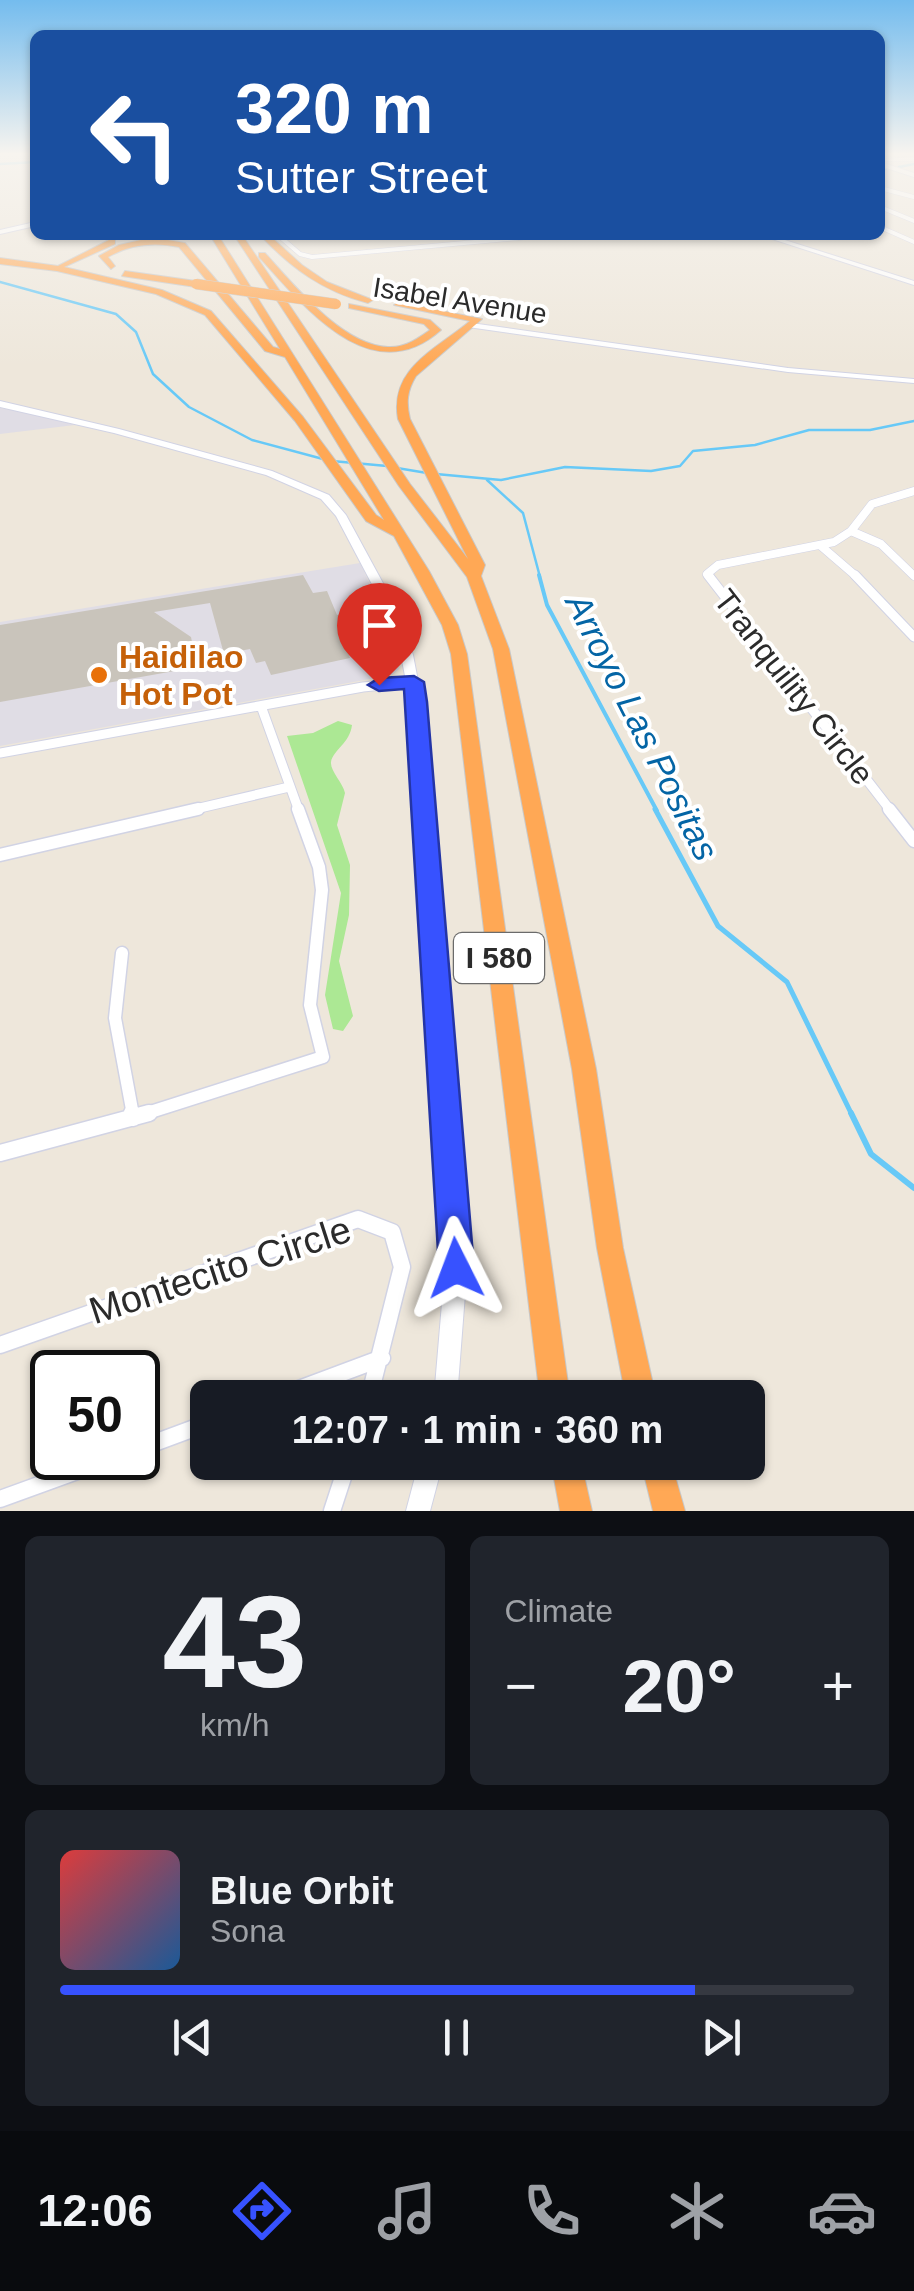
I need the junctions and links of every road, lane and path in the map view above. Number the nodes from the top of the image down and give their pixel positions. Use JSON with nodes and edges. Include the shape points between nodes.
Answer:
{"nodes":[{"id":1,"x":30,"y":225,"type":"edge"},
{"id":2,"x":885,"y":229,"type":"edge"},
{"id":3,"x":0,"y":232,"type":"edge"},
{"id":4,"x":115,"y":240,"type":"edge"},
{"id":5,"x":217,"y":240,"type":"edge"},
{"id":6,"x":242,"y":240,"type":"edge"},
{"id":7,"x":269,"y":240,"type":"edge"},
{"id":8,"x":284,"y":240,"type":"edge"},
{"id":9,"x":509,"y":240,"type":"edge"},
{"id":10,"x":779,"y":240,"type":"edge"},
{"id":11,"x":795,"y":240,"type":"edge"},
{"id":12,"x":914,"y":242,"type":"edge"},
{"id":13,"x":248,"y":248,"type":"junction"},
{"id":14,"x":0,"y":258,"type":"edge"},
{"id":15,"x":66,"y":262,"type":"junction"},
{"id":16,"x":111,"y":266,"type":"junction"},
{"id":17,"x":913,"y":280,"type":"edge"},
{"id":18,"x":195,"y":281,"type":"junction"},
{"id":19,"x":334,"y":301,"type":"junction"},
{"id":20,"x":352,"y":306,"type":"junction"},
{"id":21,"x":474,"y":322,"type":"junction"},
{"id":22,"x":286,"y":354,"type":"junction"},
{"id":23,"x":914,"y":378,"type":"edge"},
{"id":24,"x":0,"y":404,"type":"edge"},
{"id":25,"x":914,"y":491,"type":"edge"},
{"id":26,"x":851,"y":532,"type":"junction"},
{"id":27,"x":397,"y":534,"type":"junction"},
{"id":28,"x":821,"y":546,"type":"junction"},
{"id":29,"x":474,"y":576,"type":"junction"},
{"id":30,"x":914,"y":576,"type":"edge"},
{"id":31,"x":914,"y":637,"type":"edge"},
{"id":32,"x":414,"y":682,"type":"junction"},
{"id":33,"x":260,"y":706,"type":"junction"},
{"id":34,"x":0,"y":753,"type":"edge"},
{"id":35,"x":288,"y":786,"type":"junction"},
{"id":36,"x":914,"y":841,"type":"edge"},
{"id":37,"x":0,"y":856,"type":"edge"},
{"id":38,"x":122,"y":953,"type":"dead end"},
{"id":39,"x":133,"y":1118,"type":"junction"},
{"id":40,"x":0,"y":1153,"type":"edge"},
{"id":41,"x":0,"y":1345,"type":"edge"},
{"id":42,"x":382,"y":1358,"type":"junction"},
{"id":43,"x":323,"y":1380,"type":"edge"},
{"id":44,"x":375,"y":1380,"type":"edge"},
{"id":45,"x":447,"y":1380,"type":"edge"},
{"id":46,"x":553,"y":1380,"type":"edge"},
{"id":47,"x":637,"y":1380,"type":"edge"},
{"id":48,"x":190,"y":1429,"type":"edge"},
{"id":49,"x":160,"y":1440,"type":"edge"},
{"id":50,"x":52,"y":1480,"type":"edge"},
{"id":51,"x":342,"y":1480,"type":"edge"},
{"id":52,"x":426,"y":1480,"type":"edge"},
{"id":53,"x":570,"y":1480,"type":"edge"},
{"id":54,"x":661,"y":1480,"type":"edge"},
{"id":55,"x":0,"y":1499,"type":"edge"},
{"id":56,"x":332,"y":1511,"type":"edge"},
{"id":57,"x":418,"y":1511,"type":"edge"},
{"id":58,"x":576,"y":1511,"type":"edge"},
{"id":59,"x":669,"y":1511,"type":"edge"}],
"edges":[{"from":1,"to":3,"type":"main road"},
{"from":2,"to":12,"type":"street"},
{"from":4,"to":15,"type":"highway"},
{"from":5,"to":22,"type":"highway","number":"I 580"},
{"from":6,"to":13,"type":"highway","number":"I 580"},
{"from":7,"to":21,"type":"highway","via":[[309,278],[338,293]]},
{"from":8,"to":9,"type":"street","via":[[303,256],[324,257]]},
{"from":10,"to":17,"type":"main road"},
{"from":11,"to":17,"type":"main road"},
{"from":13,"to":20,"type":"highway","via":[[258,250],[356,344],[398,349],[436,330],[427,322]]},
{"from":13,"to":29,"type":"highway","number":"I 580","via":[[405,486]]},
{"from":14,"to":15,"type":"highway","name":"Isabel Avenue"},
{"from":14,"to":27,"type":"highway","via":[[132,286],[208,314],[372,518]]},
{"from":15,"to":16,"type":"highway","name":"Isabel Avenue"},
{"from":15,"to":18,"type":"highway","name":"Isabel Avenue"},
{"from":16,"to":18,"type":"highway","name":"Isabel Avenue"},
{"from":16,"to":22,"type":"highway","via":[[103,256],[122,246],[182,246],[268,349]]},
{"from":18,"to":19,"type":"highway","name":"Isabel Avenue","bridge":true},
{"from":19,"to":20,"type":"highway","name":"Isabel Avenue"},
{"from":19,"to":21,"type":"highway","name":"Isabel Avenue"},
{"from":20,"to":21,"type":"highway","name":"Isabel Avenue"},
{"from":21,"to":23,"type":"main road","name":"Isabel Avenue","via":[[788,370]]},
{"from":21,"to":29,"type":"highway","via":[[417,369],[400,393],[400,410],[478,565]]},
{"from":22,"to":27,"type":"highway","number":"I 580"},
{"from":24,"to":32,"type":"main road","via":[[269,473],[324,497],[342,514],[387,599]]},
{"from":25,"to":26,"type":"street","name":"Tranquility Circle","via":[[872,504]]},
{"from":26,"to":28,"type":"street","name":"Tranquility Circle"},
{"from":26,"to":30,"type":"street","via":[[885,547]]},
{"from":27,"to":46,"type":"highway","number":"I 580","via":[[450,625],[465,681]]},
{"from":28,"to":31,"type":"street"},
{"from":28,"to":36,"type":"street","name":"Tranquility Circle","via":[[718,565],[708,576]]},
{"from":29,"to":47,"type":"highway","number":"I 580","via":[[510,678]]},
{"from":32,"to":33,"type":"street"},
{"from":32,"to":45,"type":"main road","via":[[456,1268]]},
{"from":33,"to":34,"type":"street"},
{"from":33,"to":35,"type":"street"},
{"from":35,"to":37,"type":"street"},
{"from":35,"to":39,"type":"street","via":[[322,890],[310,1005],[323,1057]]},
{"from":38,"to":39,"type":"street","via":[[115,1018]]},
{"from":39,"to":40,"type":"street"},
{"from":41,"to":42,"type":"street","name":"Montecito Circle","via":[[358,1219],[392,1232],[402,1267]]},
{"from":42,"to":43,"type":"street"},
{"from":42,"to":44,"type":"street","name":"Montecito Circle"},
{"from":48,"to":49,"type":"street"},
{"from":50,"to":55,"type":"street"},
{"from":51,"to":56,"type":"street"},
{"from":52,"to":57,"type":"main road"},
{"from":53,"to":58,"type":"highway"},
{"from":54,"to":59,"type":"highway"}]}
